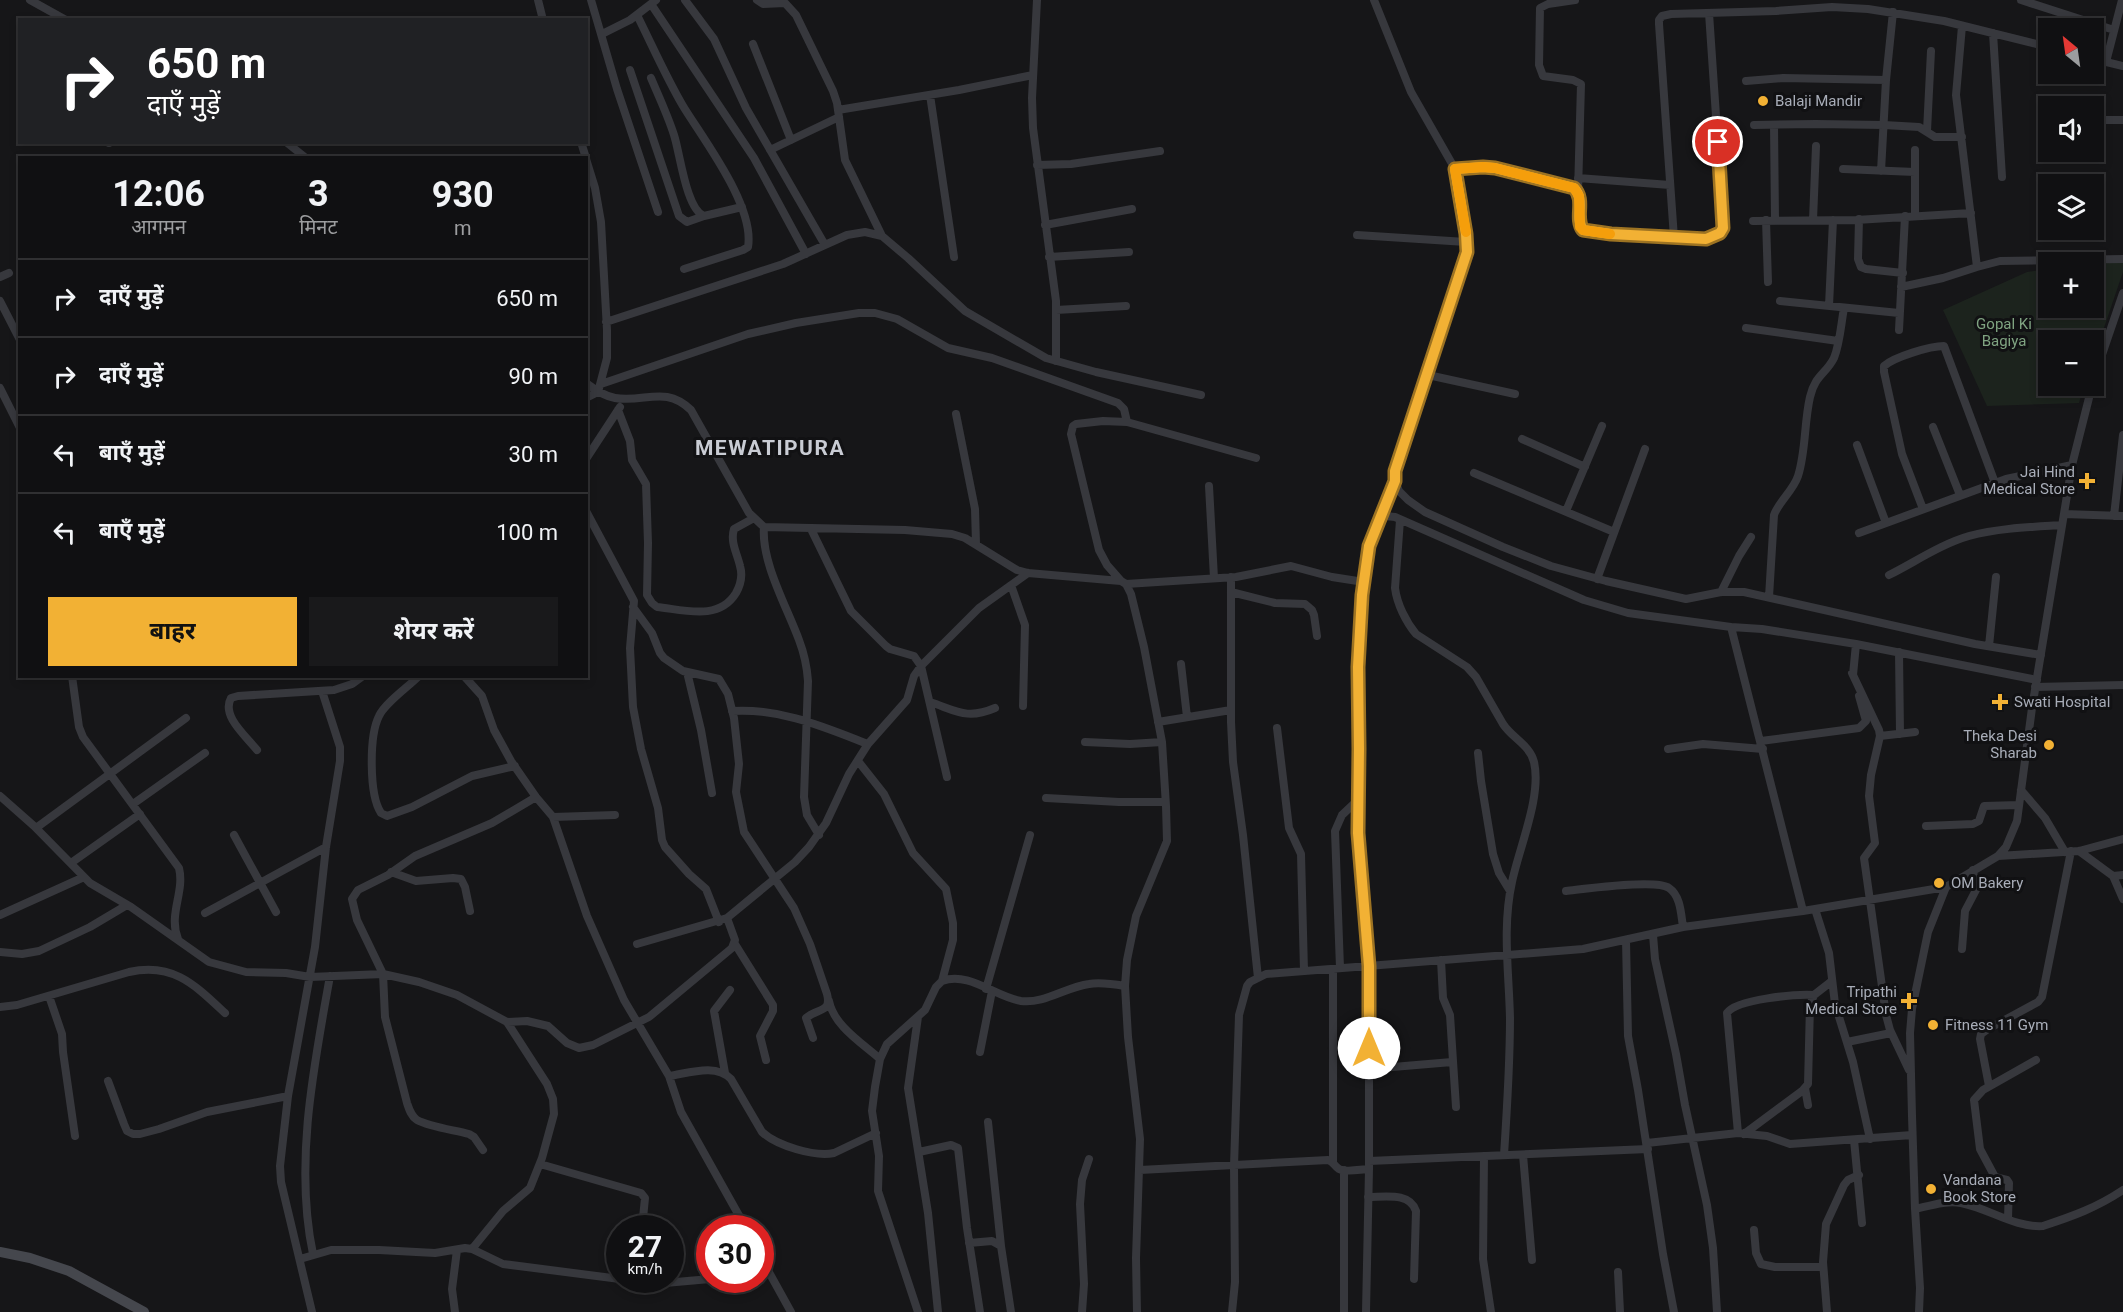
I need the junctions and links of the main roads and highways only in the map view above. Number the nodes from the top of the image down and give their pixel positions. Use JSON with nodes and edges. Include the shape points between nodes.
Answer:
{"nodes":[{"id":1,"x":0,"y":1252,"type":"edge"},
{"id":2,"x":144,"y":1312,"type":"edge"}],
"edges":[{"from":1,"to":2,"type":"main road","via":[[69,1271]]}]}
